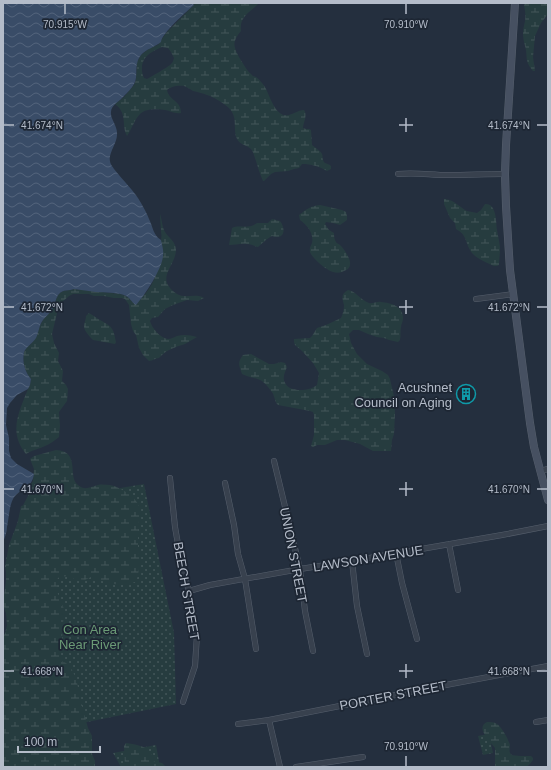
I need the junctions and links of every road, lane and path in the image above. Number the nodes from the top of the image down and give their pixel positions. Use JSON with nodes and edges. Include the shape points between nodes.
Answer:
{"nodes":[{"id":1,"x":515,"y":3,"type":"edge"},
{"id":2,"x":398,"y":174,"type":"dead end"},
{"id":3,"x":505,"y":174,"type":"junction"},
{"id":4,"x":513,"y":294,"type":"junction"},
{"id":5,"x":476,"y":299,"type":"dead end"},
{"id":6,"x":274,"y":461,"type":"dead end"},
{"id":7,"x":548,"y":469,"type":"edge"},
{"id":8,"x":540,"y":471,"type":"junction"},
{"id":9,"x":170,"y":478,"type":"dead end"},
{"id":10,"x":226,"y":483,"type":"dead end"},
{"id":11,"x":548,"y":500,"type":"edge"},
{"id":12,"x":548,"y":526,"type":"edge"},
{"id":13,"x":449,"y":544,"type":"junction"},
{"id":14,"x":396,"y":553,"type":"junction"},
{"id":15,"x":352,"y":561,"type":"junction"},
{"id":16,"x":300,"y":569,"type":"junction"},
{"id":17,"x":245,"y":580,"type":"junction"},
{"id":18,"x":458,"y":590,"type":"dead end"},
{"id":19,"x":189,"y":591,"type":"junction"},
{"id":20,"x":417,"y":639,"type":"dead end"},
{"id":21,"x":256,"y":649,"type":"dead end"},
{"id":22,"x":313,"y":651,"type":"dead end"},
{"id":23,"x":367,"y":654,"type":"dead end"},
{"id":24,"x":548,"y":666,"type":"edge"},
{"id":25,"x":183,"y":702,"type":"dead end"},
{"id":26,"x":269,"y":720,"type":"junction"},
{"id":27,"x":548,"y":720,"type":"edge"},
{"id":28,"x":536,"y":722,"type":"dead end"},
{"id":29,"x":238,"y":724,"type":"dead end"},
{"id":30,"x":363,"y":757,"type":"dead end"},
{"id":31,"x":280,"y":767,"type":"edge"},
{"id":32,"x":296,"y":767,"type":"edge"}],
"edges":[{"from":1,"to":3,"type":"main road"},
{"from":2,"to":3,"type":"street"},
{"from":3,"to":4,"type":"main road"},
{"from":4,"to":5,"type":"street"},
{"from":4,"to":8,"type":"main road","via":[[528,411]]},
{"from":6,"to":16,"type":"street","name":"UNION STREET"},
{"from":7,"to":8,"type":"street"},
{"from":8,"to":11,"type":"main road"},
{"from":9,"to":19,"type":"street","name":"BEECH STREET","via":[[175,528]]},
{"from":10,"to":17,"type":"street"},
{"from":12,"to":13,"type":"street","name":"LAWSON AVENUE"},
{"from":13,"to":14,"type":"street","name":"LAWSON AVENUE"},
{"from":13,"to":18,"type":"street"},
{"from":14,"to":15,"type":"street","name":"LAWSON AVENUE"},
{"from":14,"to":20,"type":"street"},
{"from":15,"to":16,"type":"street","name":"LAWSON AVENUE"},
{"from":15,"to":23,"type":"street","via":[[357,606]]},
{"from":16,"to":17,"type":"street","name":"LAWSON AVENUE"},
{"from":16,"to":22,"type":"street","name":"UNION STREET"},
{"from":17,"to":19,"type":"street","name":"LAWSON AVENUE"},
{"from":17,"to":21,"type":"street"},
{"from":19,"to":25,"type":"street","name":"BEECH STREET","via":[[197,635],[195,666]]},
{"from":24,"to":26,"type":"street","name":"PORTER STREET"},
{"from":26,"to":29,"type":"street","name":"PORTER STREET"},
{"from":26,"to":31,"type":"street"},
{"from":27,"to":28,"type":"street"},
{"from":30,"to":32,"type":"street"}]}
